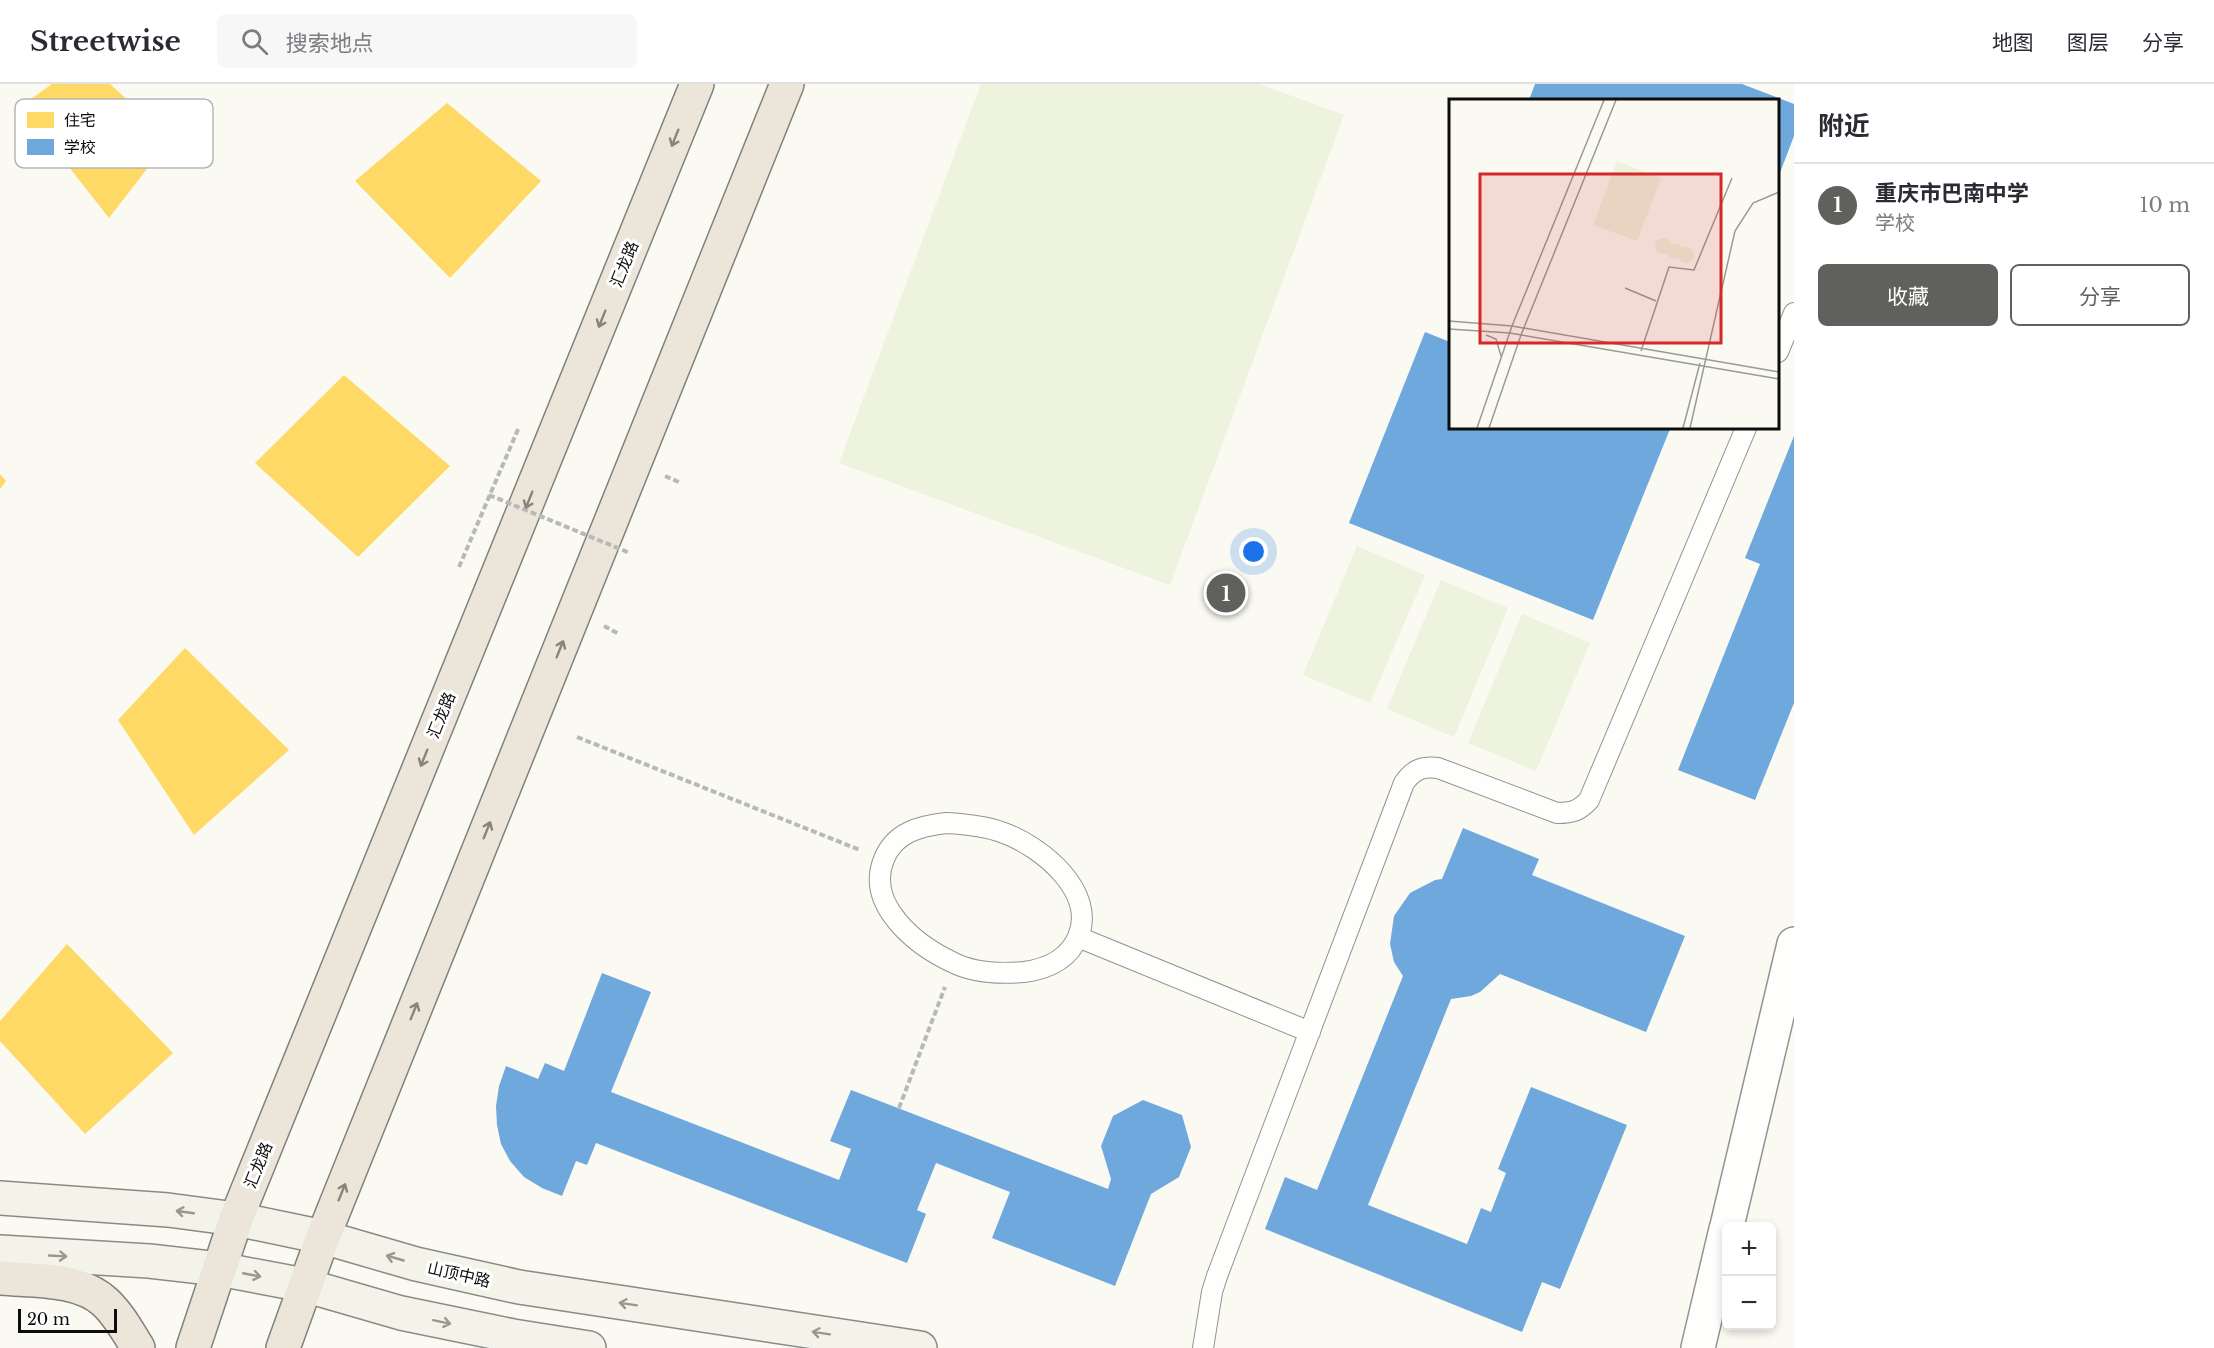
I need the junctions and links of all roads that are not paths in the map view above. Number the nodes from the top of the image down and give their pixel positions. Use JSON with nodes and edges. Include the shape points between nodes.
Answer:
{"nodes":[{"id":1,"x":698,"y":84,"type":"edge"},
{"id":2,"x":788,"y":84,"type":"edge"},
{"id":3,"x":1794,"y":313,"type":"edge"},
{"id":4,"x":1779,"y":350,"type":"edge"},
{"id":5,"x":1746,"y":429,"type":"edge"},
{"id":6,"x":1078,"y":937,"type":"junction"},
{"id":7,"x":1794,"y":944,"type":"edge"},
{"id":8,"x":1310,"y":1032,"type":"junction"},
{"id":9,"x":0,"y":1198,"type":"edge"},
{"id":10,"x":236,"y":1219,"type":"junction"},
{"id":11,"x":1728,"y":1222,"type":"edge"},
{"id":12,"x":323,"y":1237,"type":"junction"},
{"id":13,"x":1722,"y":1249,"type":"edge"},
{"id":14,"x":0,"y":1252,"type":"edge"},
{"id":15,"x":219,"y":1269,"type":"junction"},
{"id":16,"x":0,"y":1278,"type":"edge"},
{"id":17,"x":304,"y":1285,"type":"junction"},
{"id":18,"x":138,"y":1348,"type":"edge"},
{"id":19,"x":193,"y":1348,"type":"edge"},
{"id":20,"x":282,"y":1348,"type":"edge"},
{"id":21,"x":589,"y":1348,"type":"edge"},
{"id":22,"x":920,"y":1348,"type":"edge"},
{"id":23,"x":1203,"y":1348,"type":"edge"},
{"id":24,"x":1698,"y":1348,"type":"edge"}],
"edges":[{"from":1,"to":10,"type":"main road","name":"汇龙路","one_way":true},
{"from":12,"to":2,"type":"main road","one_way":true},
{"from":3,"to":4,"type":"lane"},
{"from":5,"to":8,"type":"lane","via":[[1589,800],[1571,813],[1557,813],[1438,768],[1417,769],[1404,783]]},
{"from":6,"to":6,"type":"lane","via":[[1082,921],[1080,903],[1066,879],[1032,847],[1006,833],[946,824],[915,829],[896,839],[881,866],[879,883],[894,917],[916,939],[954,963],[983,971],[1030,971],[1065,956]]},
{"from":6,"to":8,"type":"lane"},
{"from":7,"to":11,"type":"street"},
{"from":8,"to":23,"type":"lane","via":[[1217,1276]]},
{"from":10,"to":9,"type":"main road","name":"山顶中路","one_way":true},
{"from":10,"to":12,"type":"main road","name":"山顶中路"},
{"from":10,"to":15,"type":"main road","name":"汇龙路"},
{"from":12,"to":17,"type":"main road"},
{"from":22,"to":12,"type":"main road","name":"山顶中路","one_way":true,"via":[[519,1287]]},
{"from":13,"to":24,"type":"street"},
{"from":14,"to":15,"type":"main road","one_way":true},
{"from":15,"to":17,"type":"main road","one_way":true},
{"from":15,"to":19,"type":"main road","name":"汇龙路"},
{"from":16,"to":18,"type":"main road","via":[[81,1288],[103,1300]]},
{"from":17,"to":20,"type":"main road"},
{"from":17,"to":21,"type":"main road","one_way":true,"via":[[401,1313]]}]}
